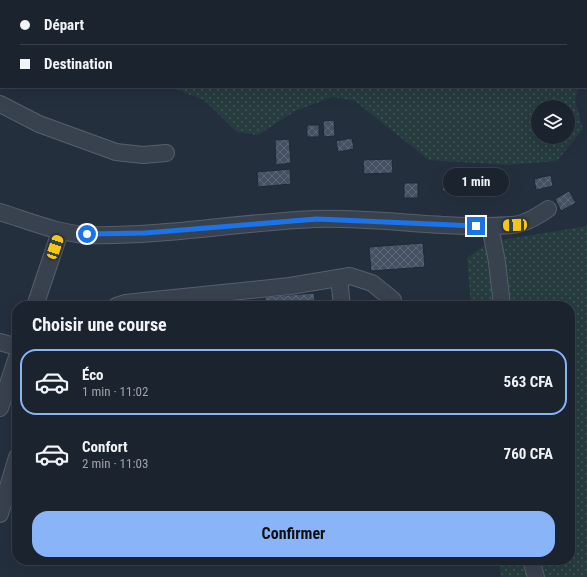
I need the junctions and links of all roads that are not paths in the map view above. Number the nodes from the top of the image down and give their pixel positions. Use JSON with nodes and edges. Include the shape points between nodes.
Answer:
{"nodes":[{"id":1,"x":0,"y":104,"type":"edge"},
{"id":2,"x":166,"y":153,"type":"dead end"},
{"id":3,"x":548,"y":209,"type":"dead end"},
{"id":4,"x":0,"y":212,"type":"edge"},
{"id":5,"x":490,"y":226,"type":"junction"},
{"id":6,"x":60,"y":232,"type":"junction"},
{"id":7,"x":339,"y":278,"type":"junction"},
{"id":8,"x":155,"y":300,"type":"joint"},
{"id":9,"x":37,"y":301,"type":"edge"},
{"id":10,"x":145,"y":301,"type":"edge"},
{"id":11,"x":341,"y":301,"type":"edge"},
{"id":12,"x":392,"y":301,"type":"edge"},
{"id":13,"x":501,"y":301,"type":"edge"},
{"id":14,"x":0,"y":342,"type":"edge"},
{"id":15,"x":12,"y":346,"type":"edge"},
{"id":16,"x":12,"y":372,"type":"edge"},
{"id":17,"x":0,"y":408,"type":"edge"},
{"id":18,"x":12,"y":474,"type":"edge"},
{"id":19,"x":0,"y":514,"type":"edge"},
{"id":20,"x":532,"y":565,"type":"edge"},
{"id":21,"x":536,"y":577,"type":"edge"}],
"edges":[{"from":1,"to":2,"type":"street","via":[[38,124],[116,152],[143,155]]},
{"from":3,"to":5,"type":"street","via":[[515,225]]},
{"from":4,"to":6,"type":"street"},
{"from":5,"to":6,"type":"street","via":[[462,227],[317,219],[145,233]]},
{"from":5,"to":13,"type":"street"},
{"from":6,"to":9,"type":"street"},
{"from":7,"to":8,"type":"street","via":[[290,286]]},
{"from":7,"to":11,"type":"street"},
{"from":7,"to":12,"type":"street","via":[[350,276],[372,283]]},
{"from":8,"to":10,"type":"street"},
{"from":14,"to":15,"type":"street"},
{"from":16,"to":17,"type":"street"},
{"from":18,"to":19,"type":"street"},
{"from":20,"to":21,"type":"street"}]}
